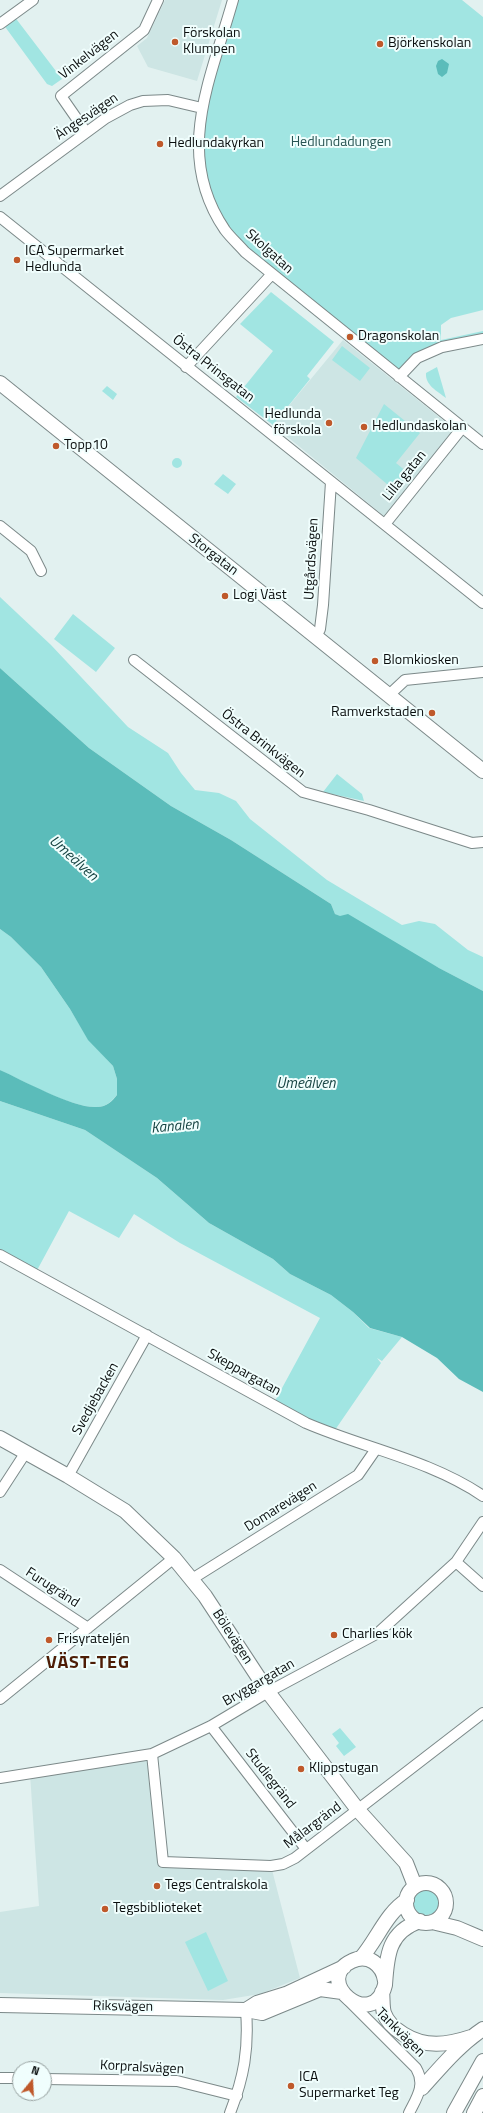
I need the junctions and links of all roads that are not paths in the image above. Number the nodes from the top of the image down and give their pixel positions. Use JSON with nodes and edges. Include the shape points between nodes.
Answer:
{"nodes":[{"id":1,"x":32,"y":0,"type":"edge"},
{"id":2,"x":158,"y":0,"type":"edge"},
{"id":3,"x":233,"y":0,"type":"edge"},
{"id":4,"x":0,"y":24,"type":"edge"},
{"id":5,"x":202,"y":108,"type":"junction"},
{"id":6,"x":86,"y":132,"type":"junction"},
{"id":7,"x":0,"y":196,"type":"edge"},
{"id":8,"x":0,"y":218,"type":"edge"},
{"id":9,"x":272,"y":274,"type":"junction"},
{"id":10,"x":483,"y":339,"type":"edge"},
{"id":11,"x":186,"y":367,"type":"junction"},
{"id":12,"x":399,"y":376,"type":"junction"},
{"id":13,"x":0,"y":383,"type":"edge"},
{"id":14,"x":462,"y":428,"type":"junction"},
{"id":15,"x":483,"y":444,"type":"edge"},
{"id":16,"x":331,"y":482,"type":"junction"},
{"id":17,"x":385,"y":524,"type":"junction"},
{"id":18,"x":0,"y":526,"type":"edge"},
{"id":19,"x":41,"y":572,"type":"dead end"},
{"id":20,"x":483,"y":603,"type":"edge"},
{"id":21,"x":316,"y":637,"type":"junction"},
{"id":22,"x":134,"y":660,"type":"dead end"},
{"id":23,"x":483,"y":672,"type":"edge"},
{"id":24,"x":389,"y":695,"type":"junction"},
{"id":25,"x":483,"y":771,"type":"edge"},
{"id":26,"x":483,"y":842,"type":"edge"},
{"id":27,"x":0,"y":1255,"type":"edge"},
{"id":28,"x":147,"y":1335,"type":"junction"},
{"id":29,"x":0,"y":1438,"type":"edge"},
{"id":30,"x":376,"y":1449,"type":"junction"},
{"id":31,"x":26,"y":1452,"type":"junction"},
{"id":32,"x":68,"y":1476,"type":"junction"},
{"id":33,"x":0,"y":1492,"type":"edge"},
{"id":34,"x":483,"y":1496,"type":"edge"},
{"id":35,"x":483,"y":1522,"type":"edge"},
{"id":36,"x":174,"y":1558,"type":"junction"},
{"id":37,"x":456,"y":1562,"type":"junction"},
{"id":38,"x":0,"y":1570,"type":"edge"},
{"id":39,"x":192,"y":1579,"type":"junction"},
{"id":40,"x":483,"y":1586,"type":"edge"},
{"id":41,"x":88,"y":1628,"type":"junction"},
{"id":42,"x":268,"y":1692,"type":"junction"},
{"id":43,"x":0,"y":1699,"type":"edge"},
{"id":44,"x":483,"y":1713,"type":"edge"},
{"id":45,"x":211,"y":1726,"type":"junction"},
{"id":46,"x":152,"y":1754,"type":"junction"},
{"id":47,"x":0,"y":1778,"type":"edge"},
{"id":48,"x":358,"y":1810,"type":"junction"},
{"id":49,"x":306,"y":1849,"type":"junction"},
{"id":50,"x":415,"y":1886,"type":"junction"},
{"id":51,"x":406,"y":1900,"type":"junction"},
{"id":52,"x":446,"y":1906,"type":"junction"},
{"id":53,"x":426,"y":1922,"type":"junction"},
{"id":54,"x":483,"y":1930,"type":"edge"},
{"id":55,"x":483,"y":1939,"type":"edge"},
{"id":56,"x":361,"y":1958,"type":"junction"},
{"id":57,"x":344,"y":1967,"type":"junction"},
{"id":58,"x":384,"y":1987,"type":"junction"},
{"id":59,"x":345,"y":1996,"type":"junction"},
{"id":60,"x":0,"y":2005,"type":"edge"},
{"id":61,"x":246,"y":2010,"type":"junction"},
{"id":62,"x":483,"y":2029,"type":"edge"},
{"id":63,"x":471,"y":2037,"type":"junction"},
{"id":64,"x":483,"y":2061,"type":"edge"},
{"id":65,"x":0,"y":2078,"type":"edge"},
{"id":66,"x":12,"y":2078,"type":"edge"},
{"id":67,"x":52,"y":2079,"type":"edge"},
{"id":68,"x":422,"y":2088,"type":"junction"},
{"id":69,"x":237,"y":2096,"type":"junction"},
{"id":70,"x":483,"y":2096,"type":"edge"},
{"id":71,"x":230,"y":2113,"type":"edge"},
{"id":72,"x":409,"y":2113,"type":"edge"},
{"id":73,"x":454,"y":2113,"type":"edge"},
{"id":74,"x":474,"y":2113,"type":"edge"}],
"edges":[{"from":1,"to":4,"type":"street"},
{"from":2,"to":6,"type":"street","name":"Vinkelvägen","via":[[144,30],[61,96]]},
{"from":3,"to":5,"type":"street","name":"Skolgatan"},
{"from":5,"to":6,"type":"street","name":"Ängesvägen","via":[[168,100],[142,101],[119,109]]},
{"from":5,"to":9,"type":"street","name":"Skolgatan","via":[[197,150],[209,200],[226,231]]},
{"from":6,"to":7,"type":"street","name":"Ängesvägen"},
{"from":8,"to":11,"type":"street","name":"Östra Prinsgatan"},
{"from":9,"to":11,"type":"street"},
{"from":9,"to":12,"type":"street","name":"Skolgatan"},
{"from":10,"to":12,"type":"street","via":[[442,347],[417,358]]},
{"from":11,"to":16,"type":"street","name":"Östra Prinsgatan"},
{"from":12,"to":14,"type":"street","name":"Skolgatan"},
{"from":13,"to":21,"type":"street","name":"Storgatan"},
{"from":14,"to":15,"type":"street","name":"Skolgatan"},
{"from":14,"to":17,"type":"street","name":"Lilla gatan"},
{"from":16,"to":17,"type":"street","name":"Östra Prinsgatan"},
{"from":16,"to":21,"type":"street","name":"Utgårdsvägen","via":[[324,604],[320,629]]},
{"from":17,"to":20,"type":"street","name":"Östra Prinsgatan"},
{"from":18,"to":19,"type":"street","via":[[30,551]]},
{"from":21,"to":24,"type":"street","name":"Storgatan"},
{"from":22,"to":26,"type":"street","name":"Östra Brinkvägen","via":[[303,792],[472,843]]},
{"from":23,"to":24,"type":"street","via":[[405,680]]},
{"from":24,"to":25,"type":"street","name":"Storgatan"},
{"from":27,"to":28,"type":"street","name":"Skeppargatan"},
{"from":28,"to":30,"type":"street","name":"Skeppargatan","via":[[306,1423]]},
{"from":28,"to":32,"type":"street","name":"Svedjebacken"},
{"from":29,"to":31,"type":"street","name":"Bölevägen"},
{"from":30,"to":34,"type":"street","name":"Skeppargatan","via":[[451,1476]]},
{"from":30,"to":39,"type":"street","name":"Domarevägen","via":[[358,1474]]},
{"from":31,"to":32,"type":"street","name":"Bölevägen"},
{"from":31,"to":33,"type":"street"},
{"from":32,"to":36,"type":"street","name":"Bölevägen","via":[[125,1512]]},
{"from":35,"to":37,"type":"street","name":"Bryggargatan"},
{"from":36,"to":39,"type":"street","name":"Bölevägen"},
{"from":36,"to":41,"type":"street"},
{"from":37,"to":40,"type":"street"},
{"from":37,"to":42,"type":"street","name":"Bryggargatan","via":[[378,1633]]},
{"from":38,"to":41,"type":"street","name":"Furugränd"},
{"from":39,"to":42,"type":"street","name":"Bölevägen"},
{"from":41,"to":43,"type":"street"},
{"from":42,"to":45,"type":"street","name":"Bryggargatan"},
{"from":42,"to":48,"type":"street","name":"Bölevägen"},
{"from":44,"to":48,"type":"street","name":"Målargränd"},
{"from":45,"to":46,"type":"street","name":"Bryggargatan"},
{"from":45,"to":49,"type":"street","name":"Studiegränd"},
{"from":46,"to":47,"type":"street","name":"Bryggargatan"},
{"from":46,"to":49,"type":"street","name":"Målargränd","via":[[163,1862],[272,1866],[295,1858]]},
{"from":48,"to":49,"type":"street","name":"Målargränd"},
{"from":48,"to":50,"type":"street","name":"Bölevägen","via":[[406,1863]]},
{"from":50,"to":51,"type":"street"},
{"from":50,"to":52,"type":"street","via":[[426,1883],[437,1886],[444,1895]]},
{"from":51,"to":53,"type":"street","via":[[408,1911]]},
{"from":51,"to":56,"type":"street","name":"Riksvägen","via":[[392,1913],[372,1946]]},
{"from":52,"to":53,"type":"street","via":[[442,1914]]},
{"from":52,"to":54,"type":"street","via":[[460,1921]]},
{"from":53,"to":55,"type":"street","via":[[457,1928]]},
{"from":53,"to":58,"type":"street","via":[[403,1928],[398,1934],[388,1959]]},
{"from":56,"to":57,"type":"street","name":"Riksvägen","via":[[349,1962]]},
{"from":56,"to":58,"type":"street","via":[[378,1965],[383,1972]]},
{"from":57,"to":59,"type":"street","via":[[339,1980]]},
{"from":57,"to":61,"type":"street","name":"Riksvägen"},
{"from":58,"to":59,"type":"street","name":"Riksvägen","via":[[379,1997],[367,2004],[356,2003]]},
{"from":58,"to":63,"type":"street","via":[[384,2012],[387,2019],[408,2037],[419,2042],[440,2044]]},
{"from":59,"to":61,"type":"street","name":"Riksvägen","via":[[320,1989],[262,2013]]},
{"from":59,"to":68,"type":"street","name":"Tankvägen","via":[[416,2068]]},
{"from":60,"to":61,"type":"street","name":"Riksvägen"},
{"from":61,"to":69,"type":"street","via":[[248,2036],[245,2068]]},
{"from":62,"to":63,"type":"street"},
{"from":63,"to":68,"type":"street"},
{"from":64,"to":73,"type":"street"},
{"from":65,"to":66,"type":"street"},
{"from":67,"to":69,"type":"street","name":"Korpralsvägen","via":[[177,2081]]},
{"from":68,"to":72,"type":"street"},
{"from":69,"to":71,"type":"street"},
{"from":70,"to":74,"type":"street"}]}
